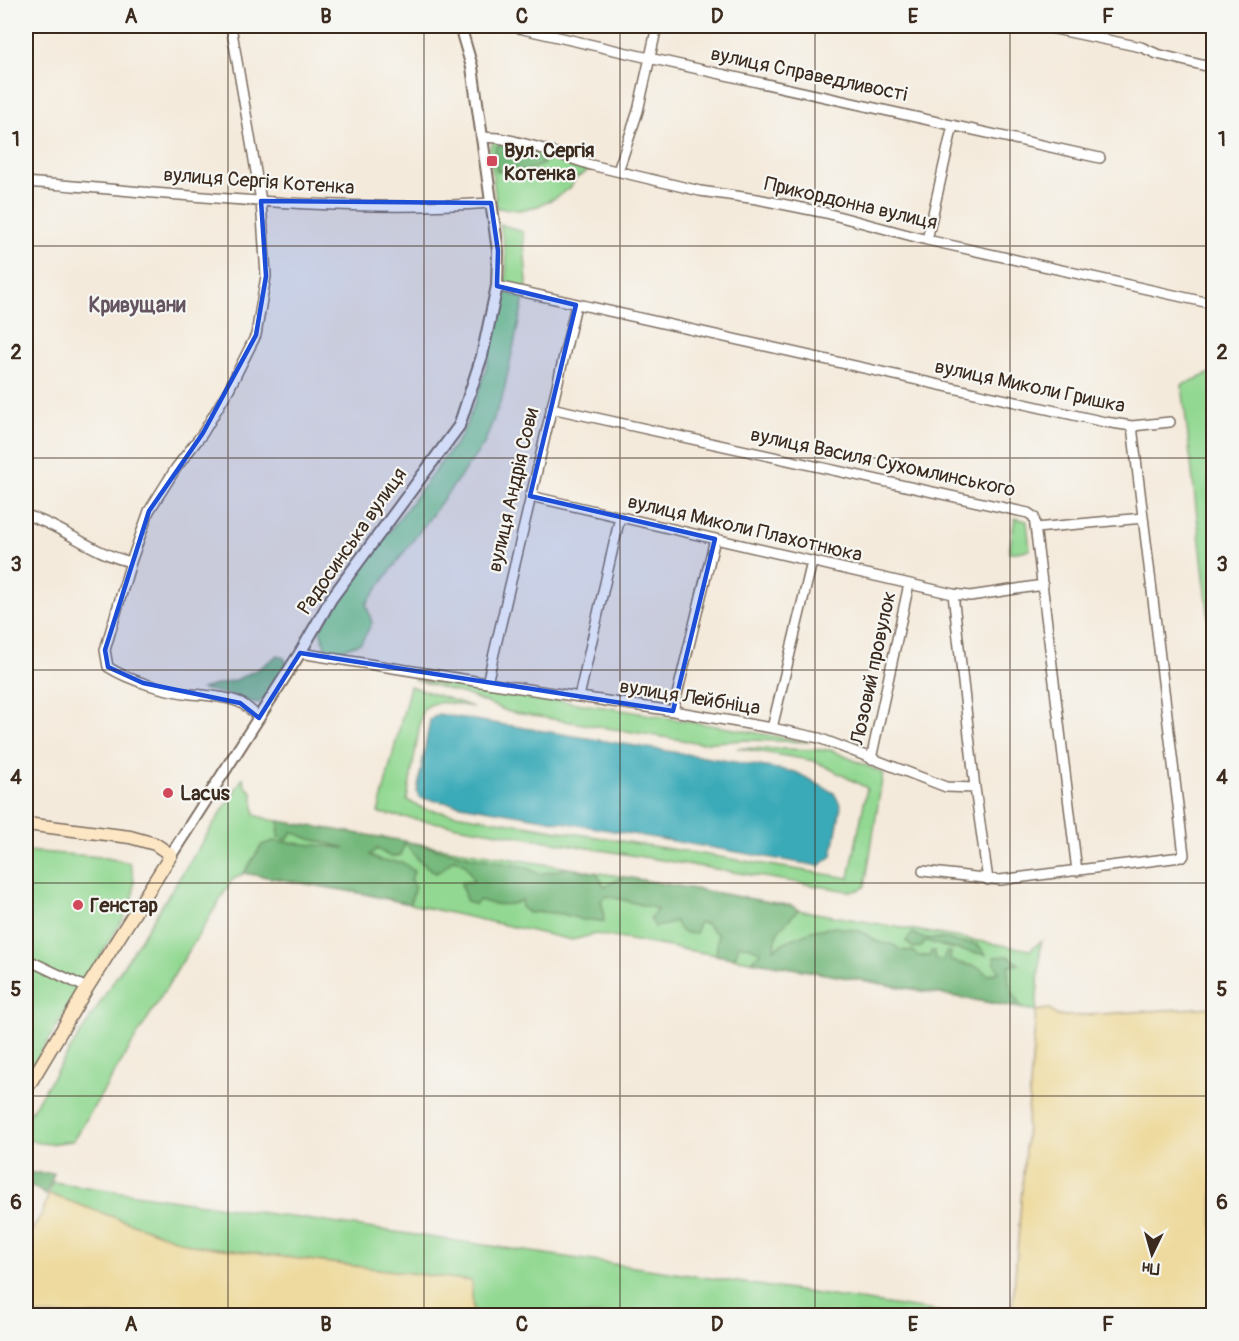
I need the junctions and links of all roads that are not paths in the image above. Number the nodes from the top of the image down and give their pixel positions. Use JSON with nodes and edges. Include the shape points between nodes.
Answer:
{"nodes":[{"id":1,"x":231,"y":26,"type":"edge"},
{"id":2,"x":460,"y":26,"type":"edge"},
{"id":3,"x":510,"y":26,"type":"edge"},
{"id":4,"x":657,"y":26,"type":"edge"},
{"id":5,"x":1040,"y":26,"type":"edge"},
{"id":6,"x":649,"y":58,"type":"junction"},
{"id":7,"x":1214,"y":68,"type":"edge"},
{"id":8,"x":953,"y":125,"type":"junction"},
{"id":9,"x":481,"y":137,"type":"junction"},
{"id":10,"x":1100,"y":158,"type":"dead end"},
{"id":11,"x":618,"y":171,"type":"junction"},
{"id":12,"x":26,"y":182,"type":"edge"},
{"id":13,"x":261,"y":201,"type":"junction"},
{"id":14,"x":491,"y":203,"type":"junction"},
{"id":15,"x":927,"y":240,"type":"junction"},
{"id":16,"x":497,"y":286,"type":"junction"},
{"id":17,"x":576,"y":304,"type":"junction"},
{"id":18,"x":1214,"y":304,"type":"edge"},
{"id":19,"x":551,"y":408,"type":"junction"},
{"id":20,"x":1170,"y":422,"type":"dead end"},
{"id":21,"x":1132,"y":426,"type":"junction"},
{"id":22,"x":530,"y":496,"type":"junction"},
{"id":23,"x":26,"y":515,"type":"edge"},
{"id":24,"x":620,"y":517,"type":"junction"},
{"id":25,"x":1143,"y":518,"type":"junction"},
{"id":26,"x":1036,"y":528,"type":"junction"},
{"id":27,"x":715,"y":539,"type":"junction"},
{"id":28,"x":131,"y":562,"type":"junction"},
{"id":29,"x":812,"y":562,"type":"junction"},
{"id":30,"x":909,"y":584,"type":"junction"},
{"id":31,"x":1043,"y":585,"type":"junction"},
{"id":32,"x":953,"y":594,"type":"junction"},
{"id":33,"x":300,"y":653,"type":"junction"},
{"id":34,"x":487,"y":683,"type":"junction"},
{"id":35,"x":579,"y":697,"type":"junction"},
{"id":36,"x":673,"y":711,"type":"junction"},
{"id":37,"x":259,"y":718,"type":"junction"},
{"id":38,"x":772,"y":728,"type":"junction"},
{"id":39,"x":871,"y":759,"type":"junction"},
{"id":40,"x":975,"y":788,"type":"junction"},
{"id":41,"x":26,"y":824,"type":"edge"},
{"id":42,"x":171,"y":855,"type":"junction"},
{"id":43,"x":923,"y":871,"type":"dead end"},
{"id":44,"x":1077,"y":871,"type":"junction"},
{"id":45,"x":988,"y":880,"type":"junction"},
{"id":46,"x":26,"y":959,"type":"edge"},
{"id":47,"x":87,"y":988,"type":"junction"},
{"id":48,"x":26,"y":1090,"type":"edge"}],
"edges":[{"from":1,"to":13,"type":"street"},
{"from":2,"to":9,"type":"street","name":"Радосинська вулиця","via":[[472,68]]},
{"from":3,"to":6,"type":"street","name":"вулиця Справедливості"},
{"from":4,"to":6,"type":"street"},
{"from":5,"to":7,"type":"street","via":[[1140,46]]},
{"from":6,"to":8,"type":"street","name":"вулиця Справедливості"},
{"from":6,"to":11,"type":"street","via":[[638,111]]},
{"from":8,"to":10,"type":"street","name":"вулиця Справедливості"},
{"from":8,"to":15,"type":"street"},
{"from":9,"to":11,"type":"street","name":"Прикордонна вулиця","via":[[537,147]]},
{"from":9,"to":14,"type":"street","name":"Радосинська вулиця"},
{"from":11,"to":15,"type":"street","name":"Прикордонна вулиця","via":[[700,191],[826,213]]},
{"from":12,"to":13,"type":"street","name":"вулиця Сергія Котенка"},
{"from":13,"to":14,"type":"street","name":"вулиця Сергія Котенка","via":[[457,206]]},
{"from":13,"to":28,"type":"street","via":[[266,276],[256,335],[203,433],[149,511]]},
{"from":14,"to":16,"type":"street","name":"Радосинська вулиця","via":[[498,251]]},
{"from":15,"to":18,"type":"street","name":"Прикордонна вулиця"},
{"from":16,"to":17,"type":"street","name":"вулиця Миколи Гришка"},
{"from":16,"to":33,"type":"street","name":"Радосинська вулиця","via":[[482,356],[459,426],[331,599]]},
{"from":17,"to":19,"type":"street","name":"вулиця Андрія Сови"},
{"from":17,"to":21,"type":"street","name":"вулиця Миколи Гришка"},
{"from":19,"to":22,"type":"street","name":"вулиця Андрія Сови"},
{"from":19,"to":26,"type":"street","name":"вулиця Василя Сухомлинського","via":[[1028,513],[1034,517]]},
{"from":20,"to":21,"type":"street"},
{"from":21,"to":25,"type":"street","name":"вулиця Миколи Гришка"},
{"from":22,"to":24,"type":"street","name":"вулиця Миколи Плахотнюка"},
{"from":22,"to":34,"type":"street","name":"вулиця Андрія Сови"},
{"from":23,"to":28,"type":"street","via":[[104,554]]},
{"from":24,"to":27,"type":"street","name":"вулиця Миколи Плахотнюка"},
{"from":24,"to":35,"type":"street"},
{"from":25,"to":26,"type":"street"},
{"from":25,"to":44,"type":"street","name":"вулиця Миколи Гришка","via":[[1184,855]]},
{"from":26,"to":31,"type":"street"},
{"from":27,"to":29,"type":"street","name":"вулиця Миколи Плахотнюка"},
{"from":27,"to":36,"type":"street"},
{"from":28,"to":37,"type":"street","via":[[105,650],[108,667],[143,683],[240,703]]},
{"from":29,"to":30,"type":"street","name":"вулиця Миколи Плахотнюка"},
{"from":29,"to":38,"type":"street"},
{"from":30,"to":32,"type":"street","name":"вулиця Миколи Плахотнюка"},
{"from":30,"to":39,"type":"street","name":"Лозовий провулок"},
{"from":31,"to":32,"type":"street","name":"вулиця Миколи Плахотнюка","via":[[970,596]]},
{"from":31,"to":44,"type":"street"},
{"from":32,"to":40,"type":"street"},
{"from":33,"to":34,"type":"street","name":"вулиця Лейбніца"},
{"from":33,"to":37,"type":"street","name":"Радосинська вулиця"},
{"from":34,"to":35,"type":"street","name":"вулиця Лейбніца"},
{"from":35,"to":36,"type":"street","name":"вулиця Лейбніца"},
{"from":36,"to":38,"type":"street","name":"вулиця Лейбніца"},
{"from":37,"to":42,"type":"street","name":"Радосинська вулиця"},
{"from":38,"to":39,"type":"street","name":"вулиця Лейбніца","via":[[819,738]]},
{"from":39,"to":40,"type":"street","name":"вулиця Лейбніца","via":[[946,787]]},
{"from":40,"to":45,"type":"street"},
{"from":41,"to":42,"type":"main road","via":[[130,837],[155,844]]},
{"from":42,"to":47,"type":"main road","name":"Радосинська вулиця"},
{"from":43,"to":45,"type":"street"},
{"from":44,"to":45,"type":"street"},
{"from":46,"to":47,"type":"street"},
{"from":47,"to":48,"type":"main road","name":"Радосинська вулиця"}]}
